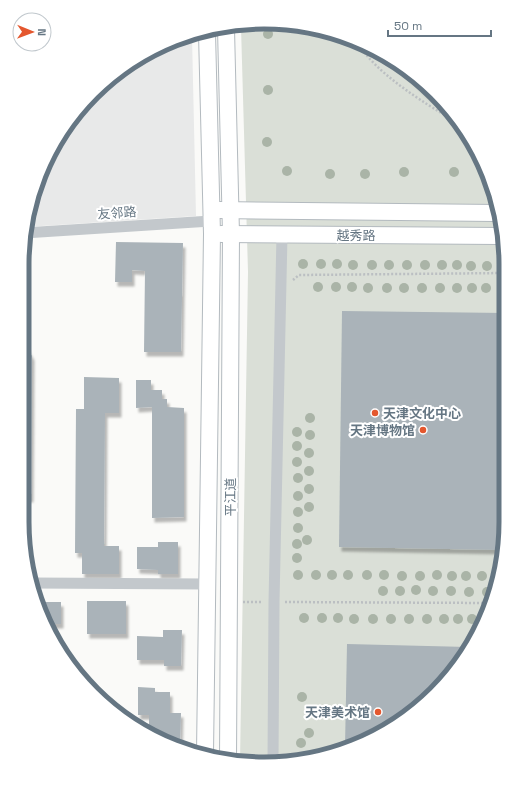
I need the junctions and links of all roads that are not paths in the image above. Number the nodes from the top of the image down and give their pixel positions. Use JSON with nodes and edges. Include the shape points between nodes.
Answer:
{"nodes":[{"id":1,"x":226,"y":32,"type":"edge"},
{"id":2,"x":208,"y":36,"type":"edge"},
{"id":3,"x":230,"y":210,"type":"junction"},
{"id":4,"x":493,"y":213,"type":"edge"},
{"id":5,"x":212,"y":222,"type":"junction"},
{"id":6,"x":31,"y":233,"type":"edge"},
{"id":7,"x":231,"y":234,"type":"junction"},
{"id":8,"x":282,"y":235,"type":"junction"},
{"id":9,"x":497,"y":236,"type":"edge"},
{"id":10,"x":37,"y":583,"type":"edge"},
{"id":11,"x":206,"y":584,"type":"junction"},
{"id":12,"x":205,"y":749,"type":"edge"},
{"id":13,"x":228,"y":754,"type":"edge"},
{"id":14,"x":273,"y":756,"type":"edge"}],
"edges":[{"from":1,"to":3,"type":"main road","name":"平江道"},
{"from":2,"to":5,"type":"main road","name":"平江道"},
{"from":3,"to":4,"type":"main road","name":"越秀路"},
{"from":3,"to":5,"type":"main road","name":"越秀路"},
{"from":3,"to":7,"type":"main road","name":"平江道"},
{"from":5,"to":6,"type":"street","name":"友邻路"},
{"from":5,"to":7,"type":"main road","name":"越秀路"},
{"from":5,"to":11,"type":"main road","name":"平江道"},
{"from":7,"to":8,"type":"main road","name":"越秀路"},
{"from":7,"to":13,"type":"main road","name":"平江道"},
{"from":8,"to":9,"type":"main road","name":"越秀路"},
{"from":8,"to":14,"type":"street"},
{"from":10,"to":11,"type":"street"},
{"from":11,"to":12,"type":"main road","name":"平江道"}]}
